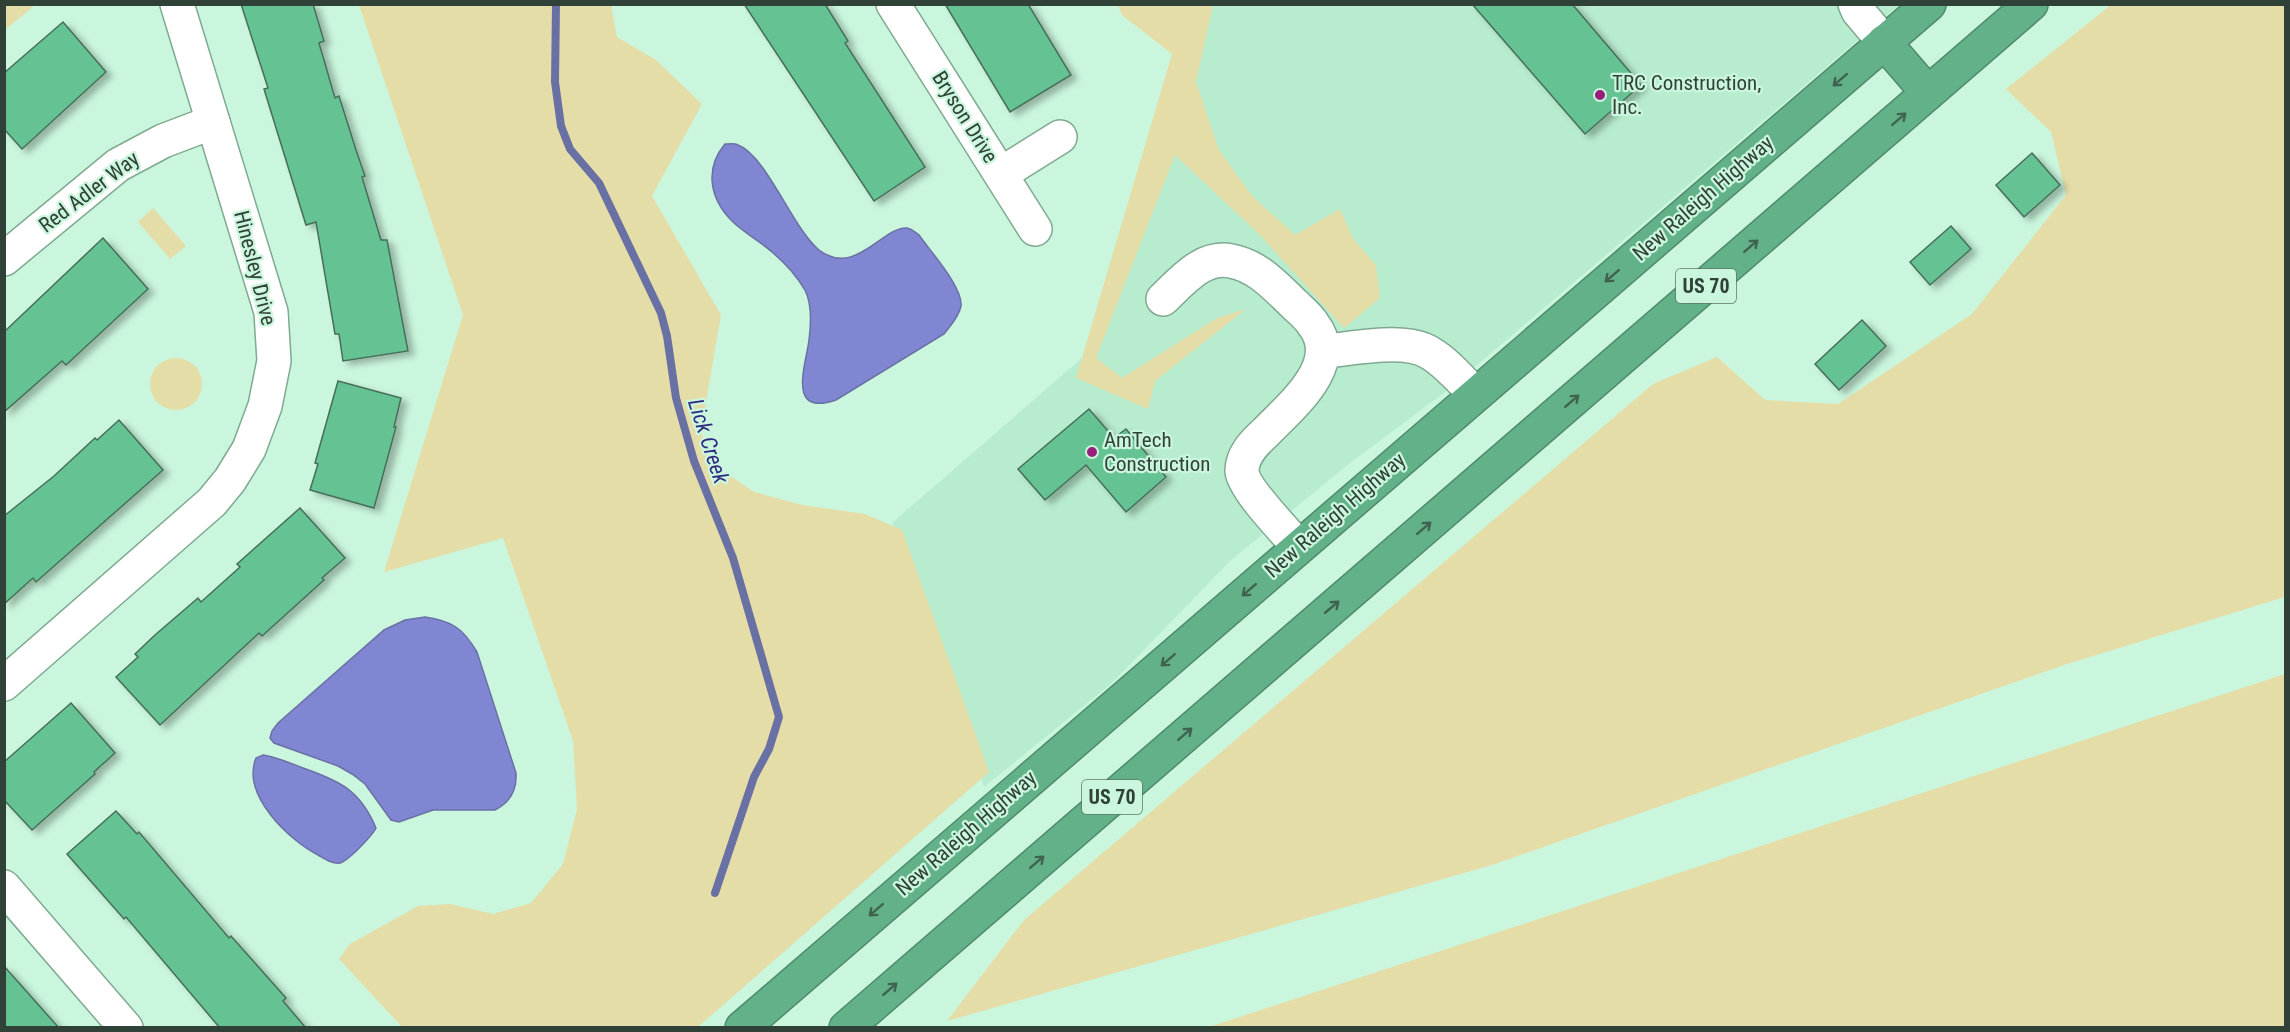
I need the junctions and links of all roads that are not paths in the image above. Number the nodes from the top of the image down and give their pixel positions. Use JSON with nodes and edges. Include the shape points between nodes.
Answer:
{"nodes":[{"id":1,"x":177,"y":4,"type":"edge"},
{"id":2,"x":893,"y":4,"type":"edge"},
{"id":3,"x":1855,"y":4,"type":"edge"},
{"id":4,"x":1929,"y":4,"type":"edge"},
{"id":5,"x":2031,"y":4,"type":"edge"},
{"id":6,"x":1884,"y":42,"type":"junction"},
{"id":7,"x":1928,"y":93,"type":"junction"},
{"id":8,"x":213,"y":122,"type":"junction"},
{"id":9,"x":1060,"y":137,"type":"dead end"},
{"id":10,"x":1001,"y":174,"type":"junction"},
{"id":11,"x":1035,"y":229,"type":"dead end"},
{"id":12,"x":4,"y":259,"type":"edge"},
{"id":13,"x":1163,"y":299,"type":"dead end"},
{"id":14,"x":1323,"y":351,"type":"junction"},
{"id":15,"x":1475,"y":394,"type":"junction"},
{"id":16,"x":1299,"y":547,"type":"junction"},
{"id":17,"x":4,"y":684,"type":"edge"},
{"id":18,"x":4,"y":887,"type":"edge"},
{"id":19,"x":126,"y":1028,"type":"edge"},
{"id":20,"x":742,"y":1028,"type":"edge"},
{"id":21,"x":846,"y":1028,"type":"edge"}],
"edges":[{"from":1,"to":8,"type":"street","name":"Hinesley Drive"},
{"from":2,"to":10,"type":"street","name":"Bryson Drive"},
{"from":3,"to":6,"type":"street"},
{"from":4,"to":6,"type":"highway","name":"New Raleigh Highway"},
{"from":5,"to":7,"type":"highway","number":"US 70"},
{"from":6,"to":7,"type":"highway"},
{"from":6,"to":15,"type":"highway","name":"New Raleigh Highway","one_way":true},
{"from":21,"to":7,"type":"highway","number":"US 70","one_way":true},
{"from":8,"to":12,"type":"street","name":"Red Adler Way","via":[[163,141],[118,165]]},
{"from":8,"to":17,"type":"street","name":"Hinesley Drive","via":[[271,312],[274,361],[265,406],[249,449],[212,502]]},
{"from":9,"to":10,"type":"street"},
{"from":10,"to":11,"type":"street","name":"Bryson Drive"},
{"from":13,"to":14,"type":"street","via":[[1209,262],[1238,262],[1267,278],[1313,324]]},
{"from":14,"to":15,"type":"street","via":[[1399,345],[1422,349]]},
{"from":14,"to":16,"type":"street","via":[[1310,385],[1253,445],[1242,468],[1243,479]]},
{"from":15,"to":16,"type":"highway","name":"New Raleigh Highway"},
{"from":16,"to":20,"type":"highway","name":"New Raleigh Highway","one_way":true},
{"from":18,"to":19,"type":"street"}]}
